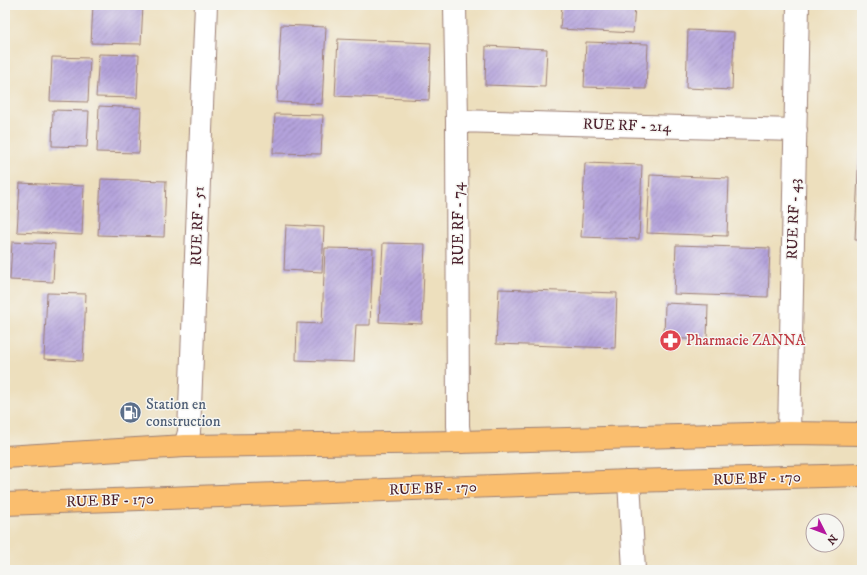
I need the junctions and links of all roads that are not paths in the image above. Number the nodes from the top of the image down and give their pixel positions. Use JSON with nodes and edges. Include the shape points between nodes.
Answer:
{"nodes":[{"id":1,"x":206,"y":5,"type":"edge"},
{"id":2,"x":454,"y":5,"type":"edge"},
{"id":3,"x":798,"y":5,"type":"edge"},
{"id":4,"x":457,"y":121,"type":"junction"},
{"id":5,"x":796,"y":130,"type":"junction"},
{"id":6,"x":789,"y":433,"type":"junction"},
{"id":7,"x":862,"y":434,"type":"edge"},
{"id":8,"x":460,"y":442,"type":"junction"},
{"id":9,"x":185,"y":446,"type":"junction"},
{"id":10,"x":5,"y":457,"type":"edge"},
{"id":11,"x":862,"y":475,"type":"edge"},
{"id":12,"x":629,"y":481,"type":"junction"},
{"id":13,"x":5,"y":504,"type":"edge"},
{"id":14,"x":634,"y":570,"type":"edge"}],
"edges":[{"from":1,"to":9,"type":"street","name":"RUE RF - 51","via":[[190,424]]},
{"from":2,"to":4,"type":"street","name":"RUE RF - 74"},
{"from":3,"to":5,"type":"street","name":"RUE RF - 43"},
{"from":4,"to":5,"type":"street","name":"RUE RF - 214"},
{"from":4,"to":8,"type":"street","name":"RUE RF - 74"},
{"from":5,"to":6,"type":"street","name":"RUE RF - 43"},
{"from":6,"to":7,"type":"main road"},
{"from":6,"to":8,"type":"main road"},
{"from":8,"to":9,"type":"main road"},
{"from":9,"to":10,"type":"main road"},
{"from":11,"to":12,"type":"main road","name":"RUE BF - 170"},
{"from":12,"to":13,"type":"main road","name":"RUE BF - 170"},
{"from":12,"to":14,"type":"street"}]}
